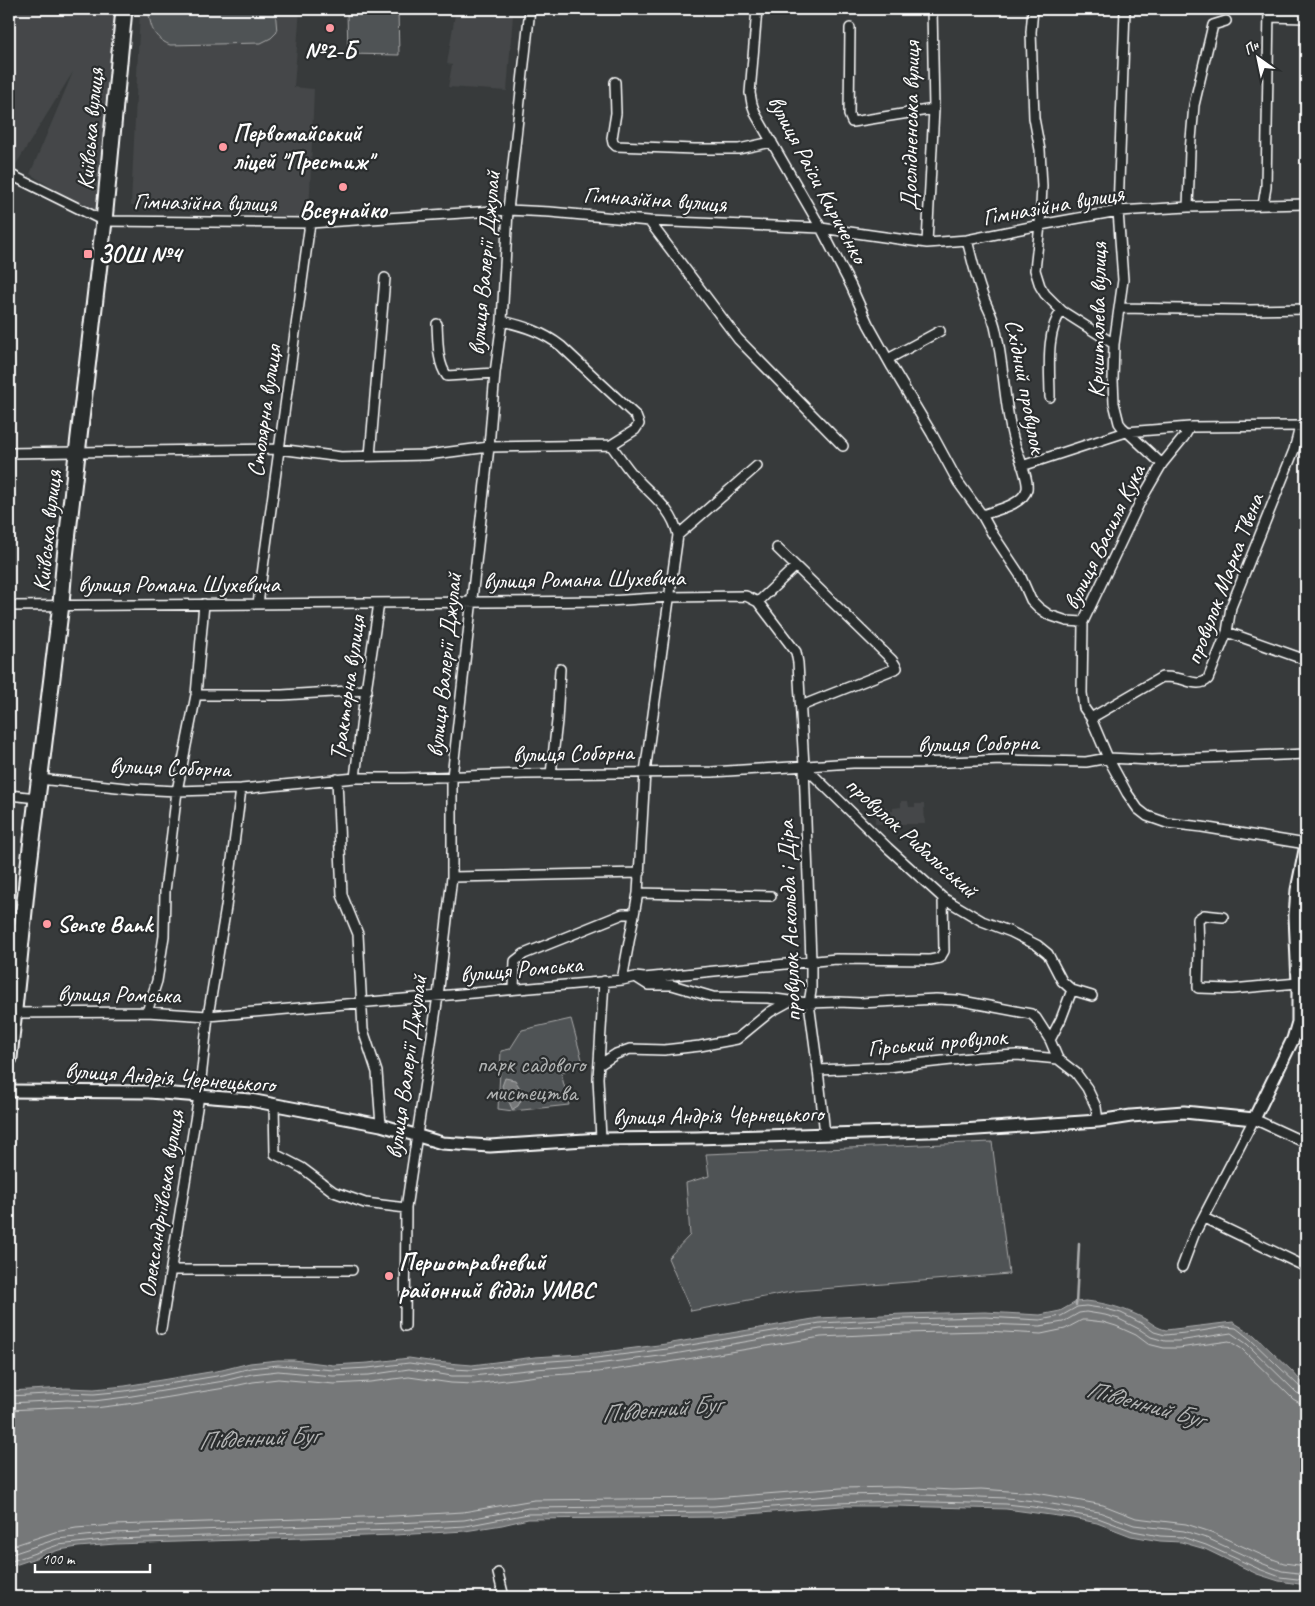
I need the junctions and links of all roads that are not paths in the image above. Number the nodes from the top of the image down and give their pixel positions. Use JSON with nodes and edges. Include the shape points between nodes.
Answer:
{"nodes":[{"id":1,"x":124,"y":9,"type":"edge"},
{"id":2,"x":530,"y":9,"type":"edge"},
{"id":3,"x":757,"y":9,"type":"edge"},
{"id":4,"x":932,"y":9,"type":"edge"},
{"id":5,"x":1032,"y":9,"type":"edge"},
{"id":6,"x":1125,"y":9,"type":"edge"},
{"id":7,"x":1269,"y":13,"type":"edge"},
{"id":8,"x":1306,"y":18,"type":"edge"},
{"id":9,"x":1226,"y":22,"type":"dead end"},
{"id":10,"x":850,"y":28,"type":"dead end"},
{"id":11,"x":615,"y":82,"type":"dead end"},
{"id":12,"x":934,"y":109,"type":"junction"},
{"id":13,"x":772,"y":142,"type":"junction"},
{"id":14,"x":9,"y":174,"type":"edge"},
{"id":15,"x":1306,"y":204,"type":"edge"},
{"id":16,"x":1263,"y":205,"type":"junction"},
{"id":17,"x":1188,"y":207,"type":"junction"},
{"id":18,"x":508,"y":210,"type":"junction"},
{"id":19,"x":1118,"y":211,"type":"junction"},
{"id":20,"x":104,"y":220,"type":"junction"},
{"id":21,"x":649,"y":221,"type":"junction"},
{"id":22,"x":310,"y":223,"type":"junction"},
{"id":23,"x":1040,"y":225,"type":"junction"},
{"id":24,"x":822,"y":228,"type":"junction"},
{"id":25,"x":967,"y":240,"type":"junction"},
{"id":26,"x":927,"y":243,"type":"junction"},
{"id":27,"x":385,"y":278,"type":"dead end"},
{"id":28,"x":1119,"y":308,"type":"junction"},
{"id":29,"x":1306,"y":309,"type":"edge"},
{"id":30,"x":1062,"y":311,"type":"junction"},
{"id":31,"x":502,"y":321,"type":"junction"},
{"id":32,"x":437,"y":324,"type":"dead end"},
{"id":33,"x":940,"y":331,"type":"dead end"},
{"id":34,"x":1114,"y":344,"type":"junction"},
{"id":35,"x":888,"y":360,"type":"junction"},
{"id":36,"x":495,"y":373,"type":"junction"},
{"id":37,"x":1050,"y":397,"type":"dead end"},
{"id":38,"x":1190,"y":427,"type":"junction"},
{"id":39,"x":1303,"y":427,"type":"edge"},
{"id":40,"x":1126,"y":432,"type":"junction"},
{"id":41,"x":611,"y":445,"type":"junction"},
{"id":42,"x":843,"y":446,"type":"dead end"},
{"id":43,"x":489,"y":447,"type":"junction"},
{"id":44,"x":279,"y":449,"type":"junction"},
{"id":45,"x":78,"y":453,"type":"junction"},
{"id":46,"x":9,"y":454,"type":"edge"},
{"id":47,"x":370,"y":456,"type":"junction"},
{"id":48,"x":1162,"y":464,"type":"junction"},
{"id":49,"x":757,"y":466,"type":"dead end"},
{"id":50,"x":1022,"y":466,"type":"junction"},
{"id":51,"x":982,"y":515,"type":"junction"},
{"id":52,"x":678,"y":536,"type":"junction"},
{"id":53,"x":777,"y":548,"type":"dead end"},
{"id":54,"x":795,"y":567,"type":"junction"},
{"id":55,"x":670,"y":597,"type":"junction"},
{"id":56,"x":472,"y":602,"type":"junction"},
{"id":57,"x":758,"y":602,"type":"junction"},
{"id":58,"x":379,"y":603,"type":"junction"},
{"id":59,"x":61,"y":604,"type":"junction"},
{"id":60,"x":204,"y":604,"type":"junction"},
{"id":61,"x":258,"y":604,"type":"junction"},
{"id":62,"x":9,"y":606,"type":"edge"},
{"id":63,"x":1083,"y":622,"type":"junction"},
{"id":64,"x":1227,"y":632,"type":"junction"},
{"id":65,"x":1306,"y":660,"type":"edge"},
{"id":66,"x":560,"y":669,"type":"dead end"},
{"id":67,"x":367,"y":690,"type":"junction"},
{"id":68,"x":196,"y":695,"type":"junction"},
{"id":69,"x":801,"y":706,"type":"junction"},
{"id":70,"x":1091,"y":718,"type":"junction"},
{"id":71,"x":1306,"y":754,"type":"edge"},
{"id":72,"x":1108,"y":758,"type":"junction"},
{"id":73,"x":804,"y":766,"type":"junction"},
{"id":74,"x":645,"y":772,"type":"junction"},
{"id":75,"x":551,"y":774,"type":"junction"},
{"id":76,"x":452,"y":777,"type":"junction"},
{"id":77,"x":39,"y":778,"type":"junction"},
{"id":78,"x":355,"y":778,"type":"junction"},
{"id":79,"x":337,"y":779,"type":"junction"},
{"id":80,"x":241,"y":789,"type":"junction"},
{"id":81,"x":177,"y":791,"type":"junction"},
{"id":82,"x":9,"y":795,"type":"edge"},
{"id":83,"x":37,"y":798,"type":"junction"},
{"id":84,"x":1306,"y":844,"type":"edge"},
{"id":85,"x":640,"y":873,"type":"junction"},
{"id":86,"x":452,"y":878,"type":"junction"},
{"id":87,"x":638,"y":893,"type":"junction"},
{"id":88,"x":772,"y":896,"type":"dead end"},
{"id":89,"x":943,"y":898,"type":"junction"},
{"id":90,"x":634,"y":914,"type":"junction"},
{"id":91,"x":1223,"y":917,"type":"dead end"},
{"id":92,"x":811,"y":962,"type":"junction"},
{"id":93,"x":1301,"y":970,"type":"edge"},
{"id":94,"x":635,"y":977,"type":"junction"},
{"id":95,"x":622,"y":980,"type":"junction"},
{"id":96,"x":604,"y":982,"type":"junction"},
{"id":97,"x":1298,"y":983,"type":"junction"},
{"id":98,"x":514,"y":989,"type":"junction"},
{"id":99,"x":1072,"y":990,"type":"junction"},
{"id":100,"x":12,"y":995,"type":"edge"},
{"id":101,"x":438,"y":996,"type":"junction"},
{"id":102,"x":1092,"y":996,"type":"dead end"},
{"id":103,"x":790,"y":1001,"type":"junction"},
{"id":104,"x":361,"y":1003,"type":"junction"},
{"id":105,"x":809,"y":1003,"type":"junction"},
{"id":106,"x":147,"y":1012,"type":"junction"},
{"id":107,"x":13,"y":1013,"type":"junction"},
{"id":108,"x":208,"y":1016,"type":"junction"},
{"id":109,"x":1050,"y":1040,"type":"junction"},
{"id":110,"x":9,"y":1058,"type":"edge"},
{"id":111,"x":1058,"y":1059,"type":"junction"},
{"id":112,"x":599,"y":1065,"type":"junction"},
{"id":113,"x":818,"y":1070,"type":"junction"},
{"id":114,"x":9,"y":1091,"type":"edge"},
{"id":115,"x":199,"y":1096,"type":"junction"},
{"id":116,"x":274,"y":1104,"type":"junction"},
{"id":117,"x":1254,"y":1119,"type":"junction"},
{"id":118,"x":1098,"y":1121,"type":"junction"},
{"id":119,"x":380,"y":1125,"type":"junction"},
{"id":120,"x":416,"y":1134,"type":"junction"},
{"id":121,"x":825,"y":1134,"type":"junction"},
{"id":122,"x":601,"y":1139,"type":"junction"},
{"id":123,"x":1306,"y":1143,"type":"edge"},
{"id":124,"x":406,"y":1208,"type":"junction"},
{"id":125,"x":1204,"y":1218,"type":"junction"},
{"id":126,"x":1182,"y":1267,"type":"dead end"},
{"id":127,"x":1306,"y":1267,"type":"edge"},
{"id":128,"x":170,"y":1270,"type":"junction"},
{"id":129,"x":352,"y":1270,"type":"dead end"},
{"id":130,"x":405,"y":1326,"type":"dead end"},
{"id":131,"x":161,"y":1329,"type":"dead end"},
{"id":132,"x":498,"y":1574,"type":"dead end"},
{"id":133,"x":504,"y":1597,"type":"edge"}],
"edges":[{"from":1,"to":20,"type":"main road","name":"Київська вулиця"},
{"from":2,"to":18,"type":"street","name":"вулиця Валерії Джулай"},
{"from":3,"to":13,"type":"street","name":"вулиця Раїси Кириченко","via":[[750,93],[756,115]]},
{"from":4,"to":12,"type":"street","name":"Дослідненська вулиця"},
{"from":5,"to":23,"type":"street","via":[[1034,118],[1042,186]]},
{"from":6,"to":19,"type":"street","name":"Кришталева вулиця"},
{"from":7,"to":8,"type":"street"},
{"from":7,"to":16,"type":"street"},
{"from":9,"to":17,"type":"street","via":[[1213,25],[1194,104]]},
{"from":10,"to":12,"type":"street","via":[[849,115],[852,122]]},
{"from":11,"to":13,"type":"street","via":[[616,113],[612,138],[616,146],[739,148]]},
{"from":12,"to":26,"type":"street","name":"Дослідненська вулиця"},
{"from":13,"to":24,"type":"street","name":"вулиця Раїси Кириченко"},
{"from":14,"to":20,"type":"street","name":"Гімназійна вулиця"},
{"from":15,"to":16,"type":"street","name":"Гімназійна вулиця"},
{"from":16,"to":17,"type":"street","name":"Гімназійна вулиця"},
{"from":17,"to":19,"type":"street","name":"Гімназійна вулиця"},
{"from":18,"to":21,"type":"street","name":"Гімназійна вулиця"},
{"from":18,"to":22,"type":"street","name":"Гімназійна вулиця"},
{"from":18,"to":31,"type":"street","name":"вулиця Валерії Джулай"},
{"from":19,"to":23,"type":"street","name":"Гімназійна вулиця"},
{"from":19,"to":28,"type":"street","name":"Кришталева вулиця","via":[[1123,280]]},
{"from":20,"to":22,"type":"street","name":"Гімназійна вулиця"},
{"from":20,"to":45,"type":"main road","name":"Київська вулиця"},
{"from":21,"to":24,"type":"street","name":"Гімназійна вулиця"},
{"from":21,"to":42,"type":"street","via":[[738,339]]},
{"from":22,"to":44,"type":"street","name":"Столярна вулиця"},
{"from":23,"to":25,"type":"street","name":"Гімназійна вулиця"},
{"from":23,"to":30,"type":"street","via":[[1034,270],[1045,294]]},
{"from":24,"to":26,"type":"street","name":"Гімназійна вулиця"},
{"from":24,"to":35,"type":"street","name":"вулиця Раїси Кириченко"},
{"from":25,"to":26,"type":"street","name":"Гімназійна вулиця"},
{"from":25,"to":50,"type":"street","name":"Східний провулок","via":[[996,331],[1012,437]]},
{"from":27,"to":47,"type":"street"},
{"from":28,"to":29,"type":"street"},
{"from":28,"to":34,"type":"street","name":"Кришталева вулиця"},
{"from":30,"to":34,"type":"street"},
{"from":30,"to":37,"type":"street","via":[[1052,328]]},
{"from":31,"to":36,"type":"street","name":"вулиця Валерії Джулай"},
{"from":31,"to":41,"type":"street","via":[[548,335],[636,416],[639,424],[635,430]]},
{"from":32,"to":36,"type":"street","via":[[440,359],[447,376]]},
{"from":33,"to":35,"type":"street"},
{"from":34,"to":40,"type":"street","name":"Кришталева вулиця","via":[[1114,403],[1118,423]]},
{"from":35,"to":51,"type":"street","name":"вулиця Раїси Кириченко","via":[[958,482]]},
{"from":36,"to":43,"type":"street","name":"вулиця Валерії Джулай"},
{"from":38,"to":39,"type":"street","name":"вулиця Василя Кука"},
{"from":38,"to":40,"type":"street","name":"вулиця Василя Кука"},
{"from":38,"to":48,"type":"street","name":"вулиця Василя Кука"},
{"from":39,"to":64,"type":"street","name":"провулок Марка Твена","via":[[1231,607]]},
{"from":40,"to":48,"type":"street","name":"Кришталева вулиця"},
{"from":40,"to":50,"type":"street","name":"вулиця Василя Кука"},
{"from":41,"to":43,"type":"street"},
{"from":41,"to":52,"type":"street","via":[[634,476],[667,510]]},
{"from":43,"to":47,"type":"street"},
{"from":43,"to":56,"type":"street","name":"вулиця Валерії Джулай"},
{"from":44,"to":45,"type":"street"},
{"from":44,"to":47,"type":"street","via":[[341,457]]},
{"from":44,"to":61,"type":"street","name":"Столярна вулиця"},
{"from":45,"to":46,"type":"street"},
{"from":45,"to":59,"type":"main road","name":"Київська вулиця"},
{"from":48,"to":63,"type":"street","name":"вулиця Василя Кука","via":[[1140,502]]},
{"from":49,"to":52,"type":"street"},
{"from":50,"to":51,"type":"street","name":"Східний провулок","via":[[1028,482],[1025,494],[1012,504]]},
{"from":51,"to":63,"type":"street","name":"вулиця Раїси Кириченко","via":[[1020,575],[1031,600],[1049,615]]},
{"from":52,"to":55,"type":"street"},
{"from":53,"to":54,"type":"street"},
{"from":54,"to":57,"type":"street"},
{"from":54,"to":69,"type":"street","via":[[886,653],[897,668]]},
{"from":55,"to":56,"type":"street","name":"вулиця Романа Шухевича","via":[[609,602]]},
{"from":55,"to":57,"type":"street","name":"вулиця Романа Шухевича","via":[[746,596]]},
{"from":55,"to":74,"type":"street"},
{"from":56,"to":58,"type":"street","name":"вулиця Романа Шухевича"},
{"from":56,"to":76,"type":"street","name":"вулиця Валерії Джулай"},
{"from":57,"to":69,"type":"street","via":[[796,652]]},
{"from":58,"to":61,"type":"street","name":"вулиця Романа Шухевича"},
{"from":58,"to":67,"type":"street","name":"Тракторна вулиця"},
{"from":59,"to":60,"type":"street","name":"вулиця Романа Шухевича"},
{"from":59,"to":62,"type":"street","name":"вулиця Романа Шухевича"},
{"from":59,"to":77,"type":"main road","name":"Київська вулиця"},
{"from":60,"to":61,"type":"street","name":"вулиця Романа Шухевича"},
{"from":60,"to":68,"type":"street"},
{"from":63,"to":70,"type":"street","name":"вулиця Василя Кука","via":[[1082,693],[1084,708]]},
{"from":64,"to":65,"type":"street"},
{"from":64,"to":70,"type":"street","name":"провулок Марка Твена","via":[[1205,682],[1199,684],[1162,677]]},
{"from":66,"to":75,"type":"street"},
{"from":67,"to":68,"type":"street","via":[[282,695]]},
{"from":67,"to":78,"type":"street","name":"Тракторна вулиця"},
{"from":68,"to":81,"type":"street"},
{"from":69,"to":73,"type":"street","name":"провулок Аскольда і Діра"},
{"from":70,"to":72,"type":"street","name":"вулиця Василя Кука"},
{"from":71,"to":72,"type":"street","name":"вулиця Соборна","via":[[1152,760]]},
{"from":72,"to":73,"type":"street","name":"вулиця Соборна","via":[[1086,762],[1002,760]]},
{"from":72,"to":84,"type":"street","name":"вулиця Василя Кука","via":[[1126,793],[1147,816],[1167,823]]},
{"from":73,"to":74,"type":"street","name":"вулиця Соборна","via":[[712,772]]},
{"from":73,"to":89,"type":"street","name":"провулок Рибальський"},
{"from":73,"to":92,"type":"street","name":"провулок Аскольда і Діра"},
{"from":74,"to":75,"type":"street","name":"вулиця Соборна"},
{"from":74,"to":85,"type":"street"},
{"from":75,"to":76,"type":"street","name":"вулиця Соборна"},
{"from":76,"to":78,"type":"street","name":"вулиця Соборна"},
{"from":76,"to":86,"type":"street","name":"вулиця Валерії Джулай"},
{"from":77,"to":81,"type":"street","name":"вулиця Соборна"},
{"from":77,"to":83,"type":"main road","name":"Київська вулиця"},
{"from":78,"to":79,"type":"street","name":"вулиця Соборна"},
{"from":79,"to":80,"type":"street","name":"вулиця Соборна"},
{"from":79,"to":104,"type":"street","name":"Тракторна вулиця","via":[[342,895],[358,934]]},
{"from":80,"to":81,"type":"street","name":"вулиця Соборна"},
{"from":80,"to":108,"type":"street","name":"Олександріївська вулиця"},
{"from":81,"to":106,"type":"street","via":[[165,892],[164,936],[157,981]]},
{"from":82,"to":83,"type":"street"},
{"from":83,"to":100,"type":"main road","name":"Київська вулиця"},
{"from":84,"to":93,"type":"street","via":[[1294,916]]},
{"from":85,"to":86,"type":"street"},
{"from":85,"to":87,"type":"street"},
{"from":86,"to":101,"type":"street","name":"вулиця Валерії Джулай"},
{"from":87,"to":88,"type":"street"},
{"from":87,"to":90,"type":"street"},
{"from":89,"to":92,"type":"street","name":"вулиця Ромська","via":[[944,951],[940,958]]},
{"from":89,"to":99,"type":"street","name":"провулок Рибальський","via":[[982,921],[1037,945],[1048,954],[1062,981]]},
{"from":90,"to":95,"type":"street"},
{"from":90,"to":98,"type":"street","via":[[623,914],[524,954],[515,961]]},
{"from":91,"to":97,"type":"street","via":[[1204,915],[1198,919],[1198,988],[1232,989]]},
{"from":92,"to":94,"type":"street","name":"вулиця Ромська"},
{"from":92,"to":105,"type":"street","name":"провулок Аскольда і Діра"},
{"from":93,"to":97,"type":"street"},
{"from":94,"to":95,"type":"street","name":"вулиця Ромська"},
{"from":94,"to":103,"type":"street","via":[[648,985],[672,985],[713,997]]},
{"from":95,"to":96,"type":"street","name":"вулиця Ромська"},
{"from":96,"to":98,"type":"street","name":"вулиця Ромська"},
{"from":96,"to":112,"type":"street"},
{"from":97,"to":117,"type":"street","via":[[1298,1022],[1293,1039]]},
{"from":98,"to":101,"type":"street","name":"вулиця Ромська"},
{"from":99,"to":102,"type":"street"},
{"from":99,"to":109,"type":"street"},
{"from":100,"to":107,"type":"main road","name":"Київська вулиця"},
{"from":101,"to":104,"type":"street","name":"вулиця Ромська"},
{"from":101,"to":120,"type":"street","name":"вулиця Валерії Джулай"},
{"from":103,"to":105,"type":"street"},
{"from":103,"to":112,"type":"street","via":[[770,1012],[737,1039],[664,1050],[630,1049]]},
{"from":104,"to":108,"type":"street","name":"вулиця Ромська"},
{"from":104,"to":119,"type":"street","name":"Тракторна вулиця","via":[[363,1030],[376,1072]]},
{"from":105,"to":109,"type":"street","via":[[957,1000],[1031,1014]]},
{"from":105,"to":113,"type":"street","name":"провулок Аскольда і Діра"},
{"from":106,"to":107,"type":"street","name":"вулиця Ромська"},
{"from":106,"to":108,"type":"street","name":"вулиця Ромська"},
{"from":107,"to":110,"type":"main road","name":"Київська вулиця"},
{"from":108,"to":115,"type":"street","name":"Олександріївська вулиця"},
{"from":109,"to":111,"type":"street"},
{"from":111,"to":113,"type":"street","name":"Гірський провулок","via":[[1017,1055]]},
{"from":111,"to":118,"type":"street","via":[[1088,1088]]},
{"from":112,"to":122,"type":"street"},
{"from":113,"to":121,"type":"street","name":"провулок Аскольда і Діра"},
{"from":114,"to":115,"type":"street","name":"вулиця Андрія Чернецького","via":[[149,1092]]},
{"from":115,"to":116,"type":"street","name":"вулиця Андрія Чернецького"},
{"from":115,"to":128,"type":"street","name":"Олександріївська вулиця"},
{"from":116,"to":119,"type":"street","name":"вулиця Андрія Чернецького"},
{"from":116,"to":124,"type":"street","via":[[274,1154],[302,1168],[334,1192],[365,1203]]},
{"from":117,"to":118,"type":"street","name":"вулиця Андрія Чернецького","via":[[1184,1112]]},
{"from":117,"to":123,"type":"street","name":"вулиця Андрія Чернецького"},
{"from":117,"to":125,"type":"street"},
{"from":118,"to":121,"type":"street","name":"вулиця Андрія Чернецького","via":[[962,1130]]},
{"from":119,"to":120,"type":"street","name":"вулиця Андрія Чернецького"},
{"from":120,"to":122,"type":"street","name":"вулиця Андрія Чернецького","via":[[442,1143],[490,1146]]},
{"from":120,"to":124,"type":"street","name":"вулиця Валерії Джулай"},
{"from":121,"to":122,"type":"street","name":"вулиця Андрія Чернецького"},
{"from":124,"to":130,"type":"street","name":"вулиця Валерії Джулай"},
{"from":125,"to":126,"type":"street"},
{"from":125,"to":127,"type":"street"},
{"from":128,"to":129,"type":"street"},
{"from":128,"to":131,"type":"street","name":"Олександріївська вулиця"},
{"from":132,"to":133,"type":"street"}]}
